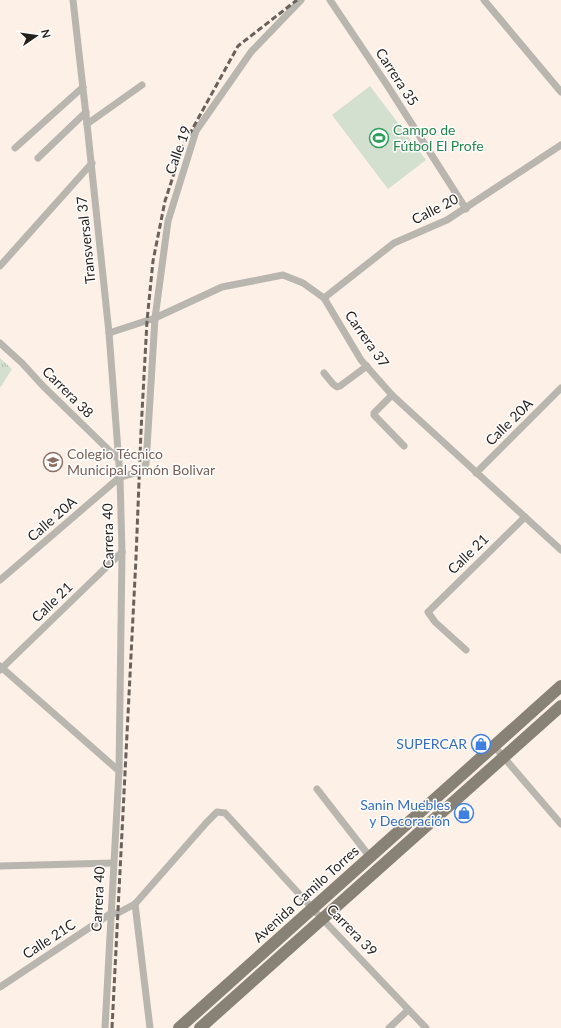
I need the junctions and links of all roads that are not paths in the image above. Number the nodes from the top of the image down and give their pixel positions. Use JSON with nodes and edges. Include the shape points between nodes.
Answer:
{"nodes":[{"id":1,"x":73,"y":0,"type":"edge"},
{"id":2,"x":301,"y":0,"type":"edge"},
{"id":3,"x":330,"y":0,"type":"edge"},
{"id":4,"x":484,"y":0,"type":"edge"},
{"id":5,"x":142,"y":85,"type":"dead end"},
{"id":6,"x":83,"y":87,"type":"junction"},
{"id":7,"x":561,"y":92,"type":"edge"},
{"id":8,"x":86,"y":112,"type":"junction"},
{"id":9,"x":88,"y":124,"type":"junction"},
{"id":10,"x":561,"y":145,"type":"edge"},
{"id":11,"x":15,"y":148,"type":"dead end"},
{"id":12,"x":38,"y":158,"type":"dead end"},
{"id":13,"x":92,"y":163,"type":"junction"},
{"id":14,"x":466,"y":208,"type":"junction"},
{"id":15,"x":0,"y":266,"type":"edge"},
{"id":16,"x":324,"y":298,"type":"junction"},
{"id":17,"x":155,"y":318,"type":"junction"},
{"id":18,"x":109,"y":333,"type":"junction"},
{"id":19,"x":0,"y":343,"type":"edge"},
{"id":20,"x":367,"y":366,"type":"junction"},
{"id":21,"x":324,"y":373,"type":"dead end"},
{"id":22,"x":561,"y":388,"type":"edge"},
{"id":23,"x":392,"y":395,"type":"junction"},
{"id":24,"x":404,"y":446,"type":"dead end"},
{"id":25,"x":119,"y":460,"type":"junction"},
{"id":26,"x":476,"y":473,"type":"junction"},
{"id":27,"x":120,"y":477,"type":"junction"},
{"id":28,"x":525,"y":517,"type":"junction"},
{"id":29,"x":561,"y":550,"type":"edge"},
{"id":30,"x":122,"y":552,"type":"junction"},
{"id":31,"x":0,"y":580,"type":"edge"},
{"id":32,"x":466,"y":650,"type":"dead end"},
{"id":33,"x":1,"y":668,"type":"edge"},
{"id":34,"x":561,"y":686,"type":"edge"},
{"id":35,"x":561,"y":706,"type":"edge"},
{"id":36,"x":494,"y":746,"type":"junction"},
{"id":37,"x":504,"y":758,"type":"junction"},
{"id":38,"x":119,"y":771,"type":"junction"},
{"id":39,"x":317,"y":789,"type":"dead end"},
{"id":40,"x":561,"y":824,"type":"edge"},
{"id":41,"x":370,"y":857,"type":"junction"},
{"id":42,"x":113,"y":863,"type":"junction"},
{"id":43,"x":0,"y":866,"type":"edge"},
{"id":44,"x":135,"y":904,"type":"junction"},
{"id":45,"x":312,"y":908,"type":"junction"},
{"id":46,"x":110,"y":914,"type":"junction"},
{"id":47,"x":323,"y":919,"type":"junction"},
{"id":48,"x":0,"y":987,"type":"edge"},
{"id":49,"x":408,"y":1010,"type":"junction"},
{"id":50,"x":104,"y":1028,"type":"edge"},
{"id":51,"x":150,"y":1028,"type":"edge"},
{"id":52,"x":179,"y":1028,"type":"edge"},
{"id":53,"x":200,"y":1028,"type":"edge"},
{"id":54,"x":389,"y":1028,"type":"edge"},
{"id":55,"x":426,"y":1028,"type":"edge"}],
"edges":[{"from":1,"to":6,"type":"street","name":"Transversal 37"},
{"from":2,"to":17,"type":"street","name":"Calle 19","via":[[251,52],[196,131],[168,221]]},
{"from":3,"to":14,"type":"street","name":"Carrera 35"},
{"from":4,"to":7,"type":"street"},
{"from":5,"to":9,"type":"street"},
{"from":6,"to":8,"type":"street","name":"Transversal 37"},
{"from":6,"to":11,"type":"street"},
{"from":8,"to":9,"type":"street","name":"Transversal 37"},
{"from":8,"to":12,"type":"street"},
{"from":9,"to":13,"type":"street","name":"Transversal 37"},
{"from":10,"to":14,"type":"street","name":"Calle 20"},
{"from":13,"to":15,"type":"street"},
{"from":13,"to":18,"type":"street","name":"Transversal 37"},
{"from":14,"to":16,"type":"street","name":"Calle 20","via":[[447,220],[394,243]]},
{"from":16,"to":17,"type":"street","name":"Carrera 37","via":[[303,283],[283,275],[222,287]]},
{"from":16,"to":20,"type":"street","name":"Carrera 37"},
{"from":17,"to":18,"type":"street","name":"Carrera 37"},
{"from":17,"to":27,"type":"street","via":[[146,464],[139,472]]},
{"from":18,"to":25,"type":"street","name":"Transversal 37"},
{"from":19,"to":25,"type":"street","name":"Carrera 38"},
{"from":20,"to":21,"type":"street","via":[[337,387]]},
{"from":20,"to":23,"type":"street","name":"Carrera 37"},
{"from":22,"to":26,"type":"street","name":"Calle 20A"},
{"from":23,"to":24,"type":"street","via":[[374,415]]},
{"from":23,"to":26,"type":"street","name":"Carrera 37"},
{"from":25,"to":27,"type":"street","name":"Transversal 37"},
{"from":26,"to":28,"type":"street","name":"Carrera 37"},
{"from":27,"to":30,"type":"street","name":"Carrera 40"},
{"from":27,"to":31,"type":"street","name":"Calle 20A"},
{"from":28,"to":29,"type":"street","name":"Carrera 37"},
{"from":28,"to":32,"type":"street","name":"Calle 21","via":[[428,612],[430,617]]},
{"from":30,"to":33,"type":"street","name":"Calle 21"},
{"from":30,"to":38,"type":"street","name":"Carrera 40"},
{"from":33,"to":38,"type":"street"},
{"from":34,"to":36,"type":"main road","name":"Avenida Camilo Torres"},
{"from":35,"to":37,"type":"main road"},
{"from":36,"to":37,"type":"street"},
{"from":36,"to":41,"type":"main road","name":"Avenida Camilo Torres"},
{"from":37,"to":40,"type":"street"},
{"from":37,"to":47,"type":"main road"},
{"from":38,"to":42,"type":"street","name":"Carrera 40"},
{"from":39,"to":41,"type":"street"},
{"from":41,"to":45,"type":"main road","name":"Avenida Camilo Torres"},
{"from":42,"to":43,"type":"street"},
{"from":42,"to":46,"type":"street","name":"Carrera 40"},
{"from":44,"to":45,"type":"street","name":"Carrera 39","via":[[218,812],[226,813]]},
{"from":44,"to":46,"type":"street","name":"Calle 21C","via":[[118,913]]},
{"from":44,"to":51,"type":"street"},
{"from":45,"to":47,"type":"street","name":"Carrera 39"},
{"from":45,"to":52,"type":"main road","name":"Avenida Camilo Torres"},
{"from":46,"to":48,"type":"street","name":"Calle 21C"},
{"from":46,"to":50,"type":"street","name":"Carrera 40"},
{"from":47,"to":49,"type":"street","name":"Carrera 39"},
{"from":47,"to":53,"type":"main road"},
{"from":49,"to":54,"type":"street"},
{"from":49,"to":55,"type":"street","name":"Carrera 39"}]}
